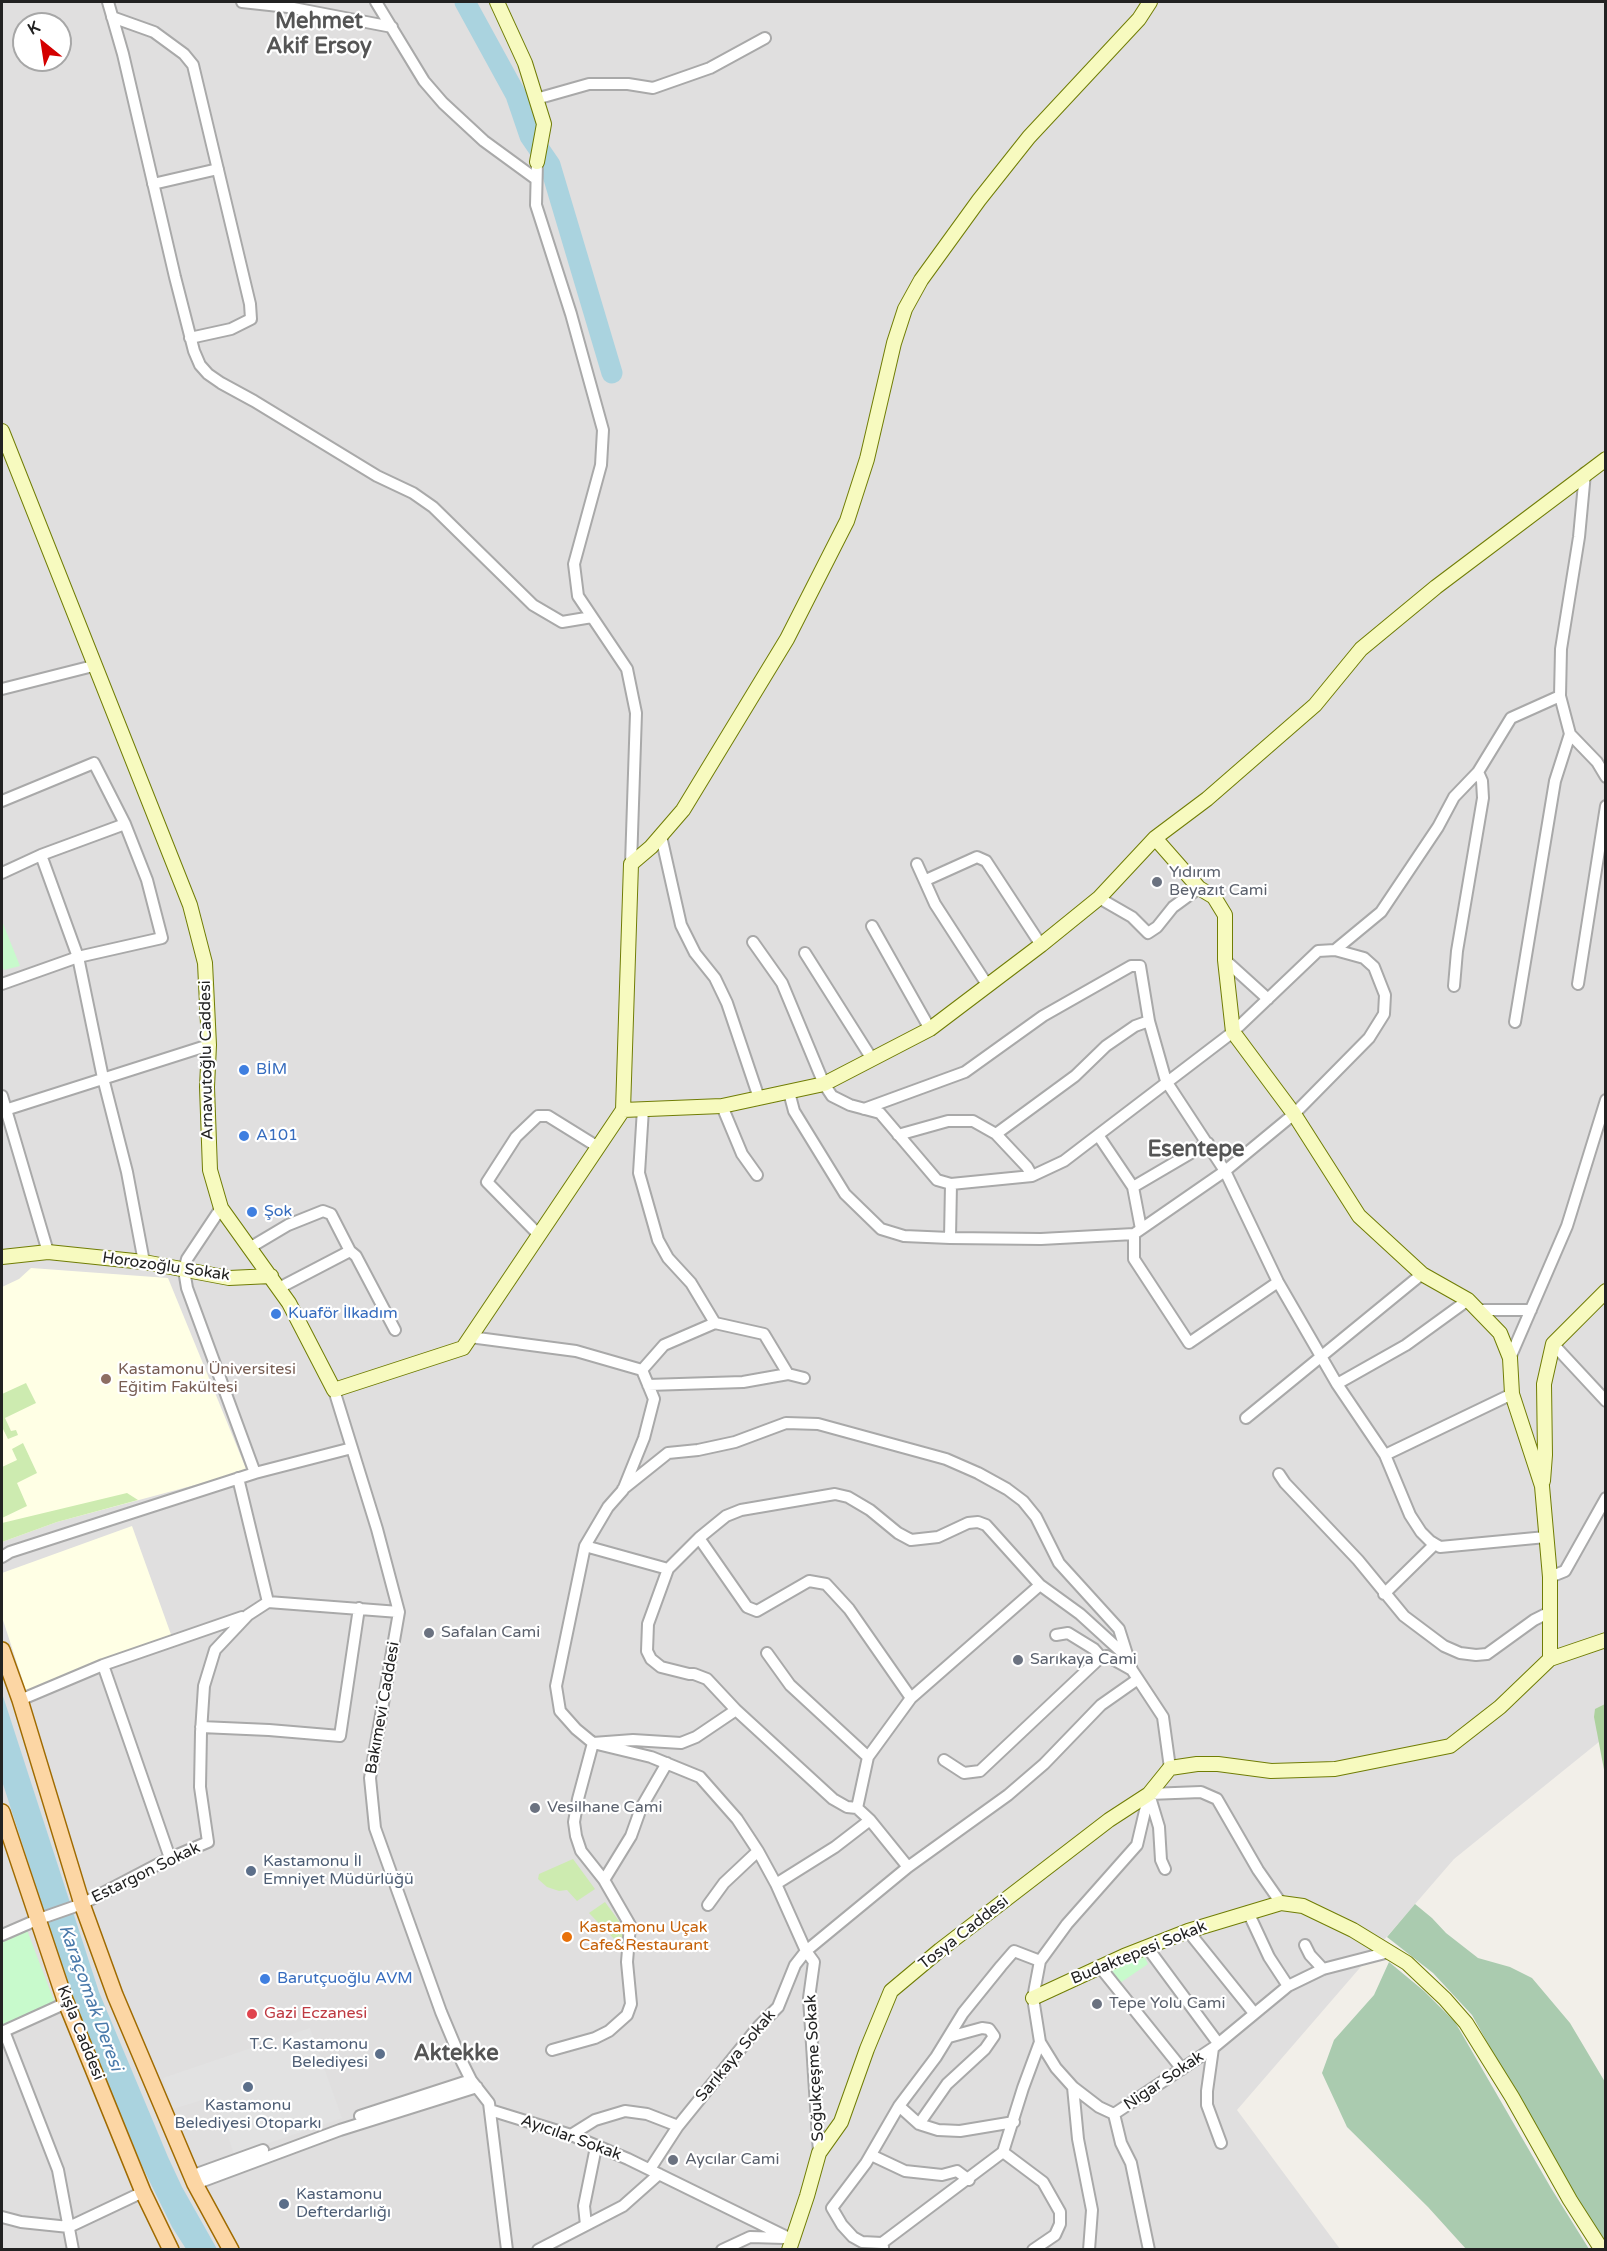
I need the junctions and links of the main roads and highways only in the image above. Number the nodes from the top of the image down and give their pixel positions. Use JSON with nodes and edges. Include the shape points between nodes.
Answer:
{"nodes":[{"id":1,"x":2,"y":1650,"type":"edge"},
{"id":2,"x":2,"y":1812,"type":"edge"},
{"id":3,"x":171,"y":2250,"type":"edge"},
{"id":4,"x":231,"y":2250,"type":"edge"}],
"edges":[{"from":1,"to":4,"type":"main road","via":[[82,1904],[115,1995],[193,2180]]},
{"from":2,"to":3,"type":"main road","name":"Kışla Caddesi","via":[[66,2003],[143,2192]]}]}
